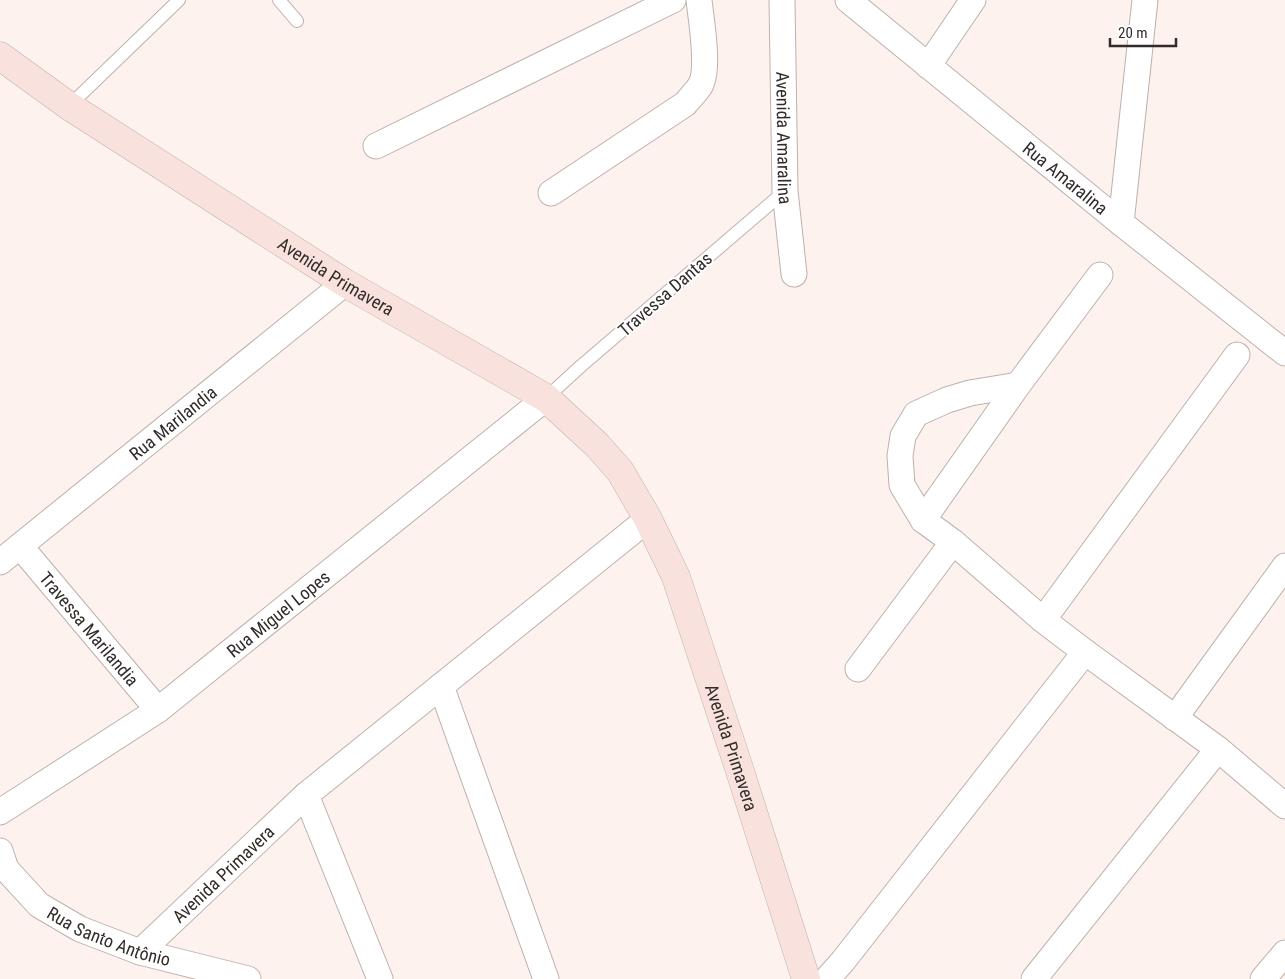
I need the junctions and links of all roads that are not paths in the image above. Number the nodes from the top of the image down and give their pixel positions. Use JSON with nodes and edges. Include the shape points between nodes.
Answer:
{"nodes":[{"id":1,"x":180,"y":0,"type":"edge"},
{"id":2,"x":279,"y":0,"type":"edge"},
{"id":3,"x":673,"y":0,"type":"edge"},
{"id":4,"x":699,"y":0,"type":"edge"},
{"id":5,"x":782,"y":0,"type":"edge"},
{"id":6,"x":848,"y":0,"type":"edge"},
{"id":7,"x":973,"y":0,"type":"edge"},
{"id":8,"x":1145,"y":0,"type":"edge"},
{"id":9,"x":297,"y":21,"type":"dead end"},
{"id":10,"x":0,"y":56,"type":"edge"},
{"id":11,"x":928,"y":66,"type":"junction"},
{"id":12,"x":69,"y":106,"type":"junction"},
{"id":13,"x":376,"y":146,"type":"dead end"},
{"id":14,"x":785,"y":191,"type":"junction"},
{"id":15,"x":550,"y":193,"type":"dead end"},
{"id":16,"x":1121,"y":223,"type":"junction"},
{"id":17,"x":794,"y":274,"type":"dead end"},
{"id":18,"x":1100,"y":275,"type":"dead end"},
{"id":19,"x":346,"y":283,"type":"junction"},
{"id":20,"x":1285,"y":353,"type":"edge"},
{"id":21,"x":1236,"y":355,"type":"dead end"},
{"id":22,"x":1018,"y":386,"type":"junction"},
{"id":23,"x":546,"y":398,"type":"junction"},
{"id":24,"x":648,"y":519,"type":"junction"},
{"id":25,"x":923,"y":520,"type":"junction"},
{"id":26,"x":953,"y":542,"type":"junction"},
{"id":27,"x":20,"y":546,"type":"junction"},
{"id":28,"x":0,"y":562,"type":"edge"},
{"id":29,"x":1285,"y":566,"type":"edge"},
{"id":30,"x":1043,"y":620,"type":"junction"},
{"id":31,"x":1084,"y":652,"type":"junction"},
{"id":32,"x":858,"y":669,"type":"dead end"},
{"id":33,"x":441,"y":686,"type":"junction"},
{"id":34,"x":158,"y":710,"type":"junction"},
{"id":35,"x":1175,"y":718,"type":"junction"},
{"id":36,"x":1218,"y":749,"type":"junction"},
{"id":37,"x":306,"y":795,"type":"junction"},
{"id":38,"x":1285,"y":806,"type":"edge"},
{"id":39,"x":0,"y":812,"type":"edge"},
{"id":40,"x":0,"y":851,"type":"edge"},
{"id":41,"x":140,"y":952,"type":"junction"},
{"id":42,"x":1285,"y":953,"type":"edge"},
{"id":43,"x":248,"y":979,"type":"edge"},
{"id":44,"x":380,"y":979,"type":"edge"},
{"id":45,"x":546,"y":979,"type":"edge"},
{"id":46,"x":806,"y":979,"type":"edge"},
{"id":47,"x":827,"y":979,"type":"edge"},
{"id":48,"x":1034,"y":979,"type":"edge"},
{"id":49,"x":1263,"y":979,"type":"edge"}],
"edges":[{"from":1,"to":12,"type":"lane"},
{"from":2,"to":9,"type":"lane"},
{"from":3,"to":13,"type":"street"},
{"from":4,"to":15,"type":"street","via":[[705,59],[701,85],[685,104]]},
{"from":5,"to":14,"type":"street","name":"Avenida Amaralina"},
{"from":6,"to":11,"type":"street","name":"Rua Amaralina"},
{"from":7,"to":11,"type":"street"},
{"from":8,"to":16,"type":"street"},
{"from":10,"to":12,"type":"street","name":"Avenida Primavera"},
{"from":11,"to":16,"type":"street","name":"Rua Amaralina"},
{"from":12,"to":19,"type":"street","name":"Avenida Primavera"},
{"from":14,"to":17,"type":"street","name":"Avenida Amaralina"},
{"from":14,"to":23,"type":"lane","name":"Travessa Dantas"},
{"from":16,"to":20,"type":"street","name":"Rua Amaralina"},
{"from":18,"to":22,"type":"street"},
{"from":19,"to":23,"type":"street","name":"Avenida Primavera"},
{"from":19,"to":27,"type":"street","name":"Rua Marilandia"},
{"from":21,"to":30,"type":"street"},
{"from":22,"to":25,"type":"street"},
{"from":22,"to":25,"type":"street","via":[[970,392],[916,414],[903,436],[900,456],[902,485]]},
{"from":23,"to":24,"type":"street","name":"Avenida Primavera","via":[[620,471]]},
{"from":23,"to":34,"type":"street","name":"Rua Miguel Lopes"},
{"from":24,"to":33,"type":"street","name":"Avenida Primavera"},
{"from":24,"to":46,"type":"street","name":"Avenida Primavera","via":[[676,577]]},
{"from":25,"to":26,"type":"street"},
{"from":26,"to":30,"type":"street"},
{"from":26,"to":32,"type":"street"},
{"from":27,"to":28,"type":"street","name":"Rua Marilandia"},
{"from":27,"to":34,"type":"street","name":"Travessa Marilandia"},
{"from":29,"to":35,"type":"street"},
{"from":30,"to":31,"type":"street"},
{"from":31,"to":35,"type":"street"},
{"from":31,"to":47,"type":"street"},
{"from":33,"to":37,"type":"street","name":"Avenida Primavera"},
{"from":33,"to":45,"type":"street"},
{"from":34,"to":39,"type":"street","name":"Rua Miguel Lopes"},
{"from":35,"to":36,"type":"street"},
{"from":36,"to":38,"type":"street"},
{"from":36,"to":48,"type":"street"},
{"from":37,"to":41,"type":"street","name":"Avenida Primavera"},
{"from":37,"to":44,"type":"street"},
{"from":40,"to":41,"type":"street","name":"Rua Santo Antônio","via":[[6,869],[40,905],[80,928]]},
{"from":41,"to":43,"type":"street","name":"Rua Santo Antônio"},
{"from":42,"to":49,"type":"street"}]}
